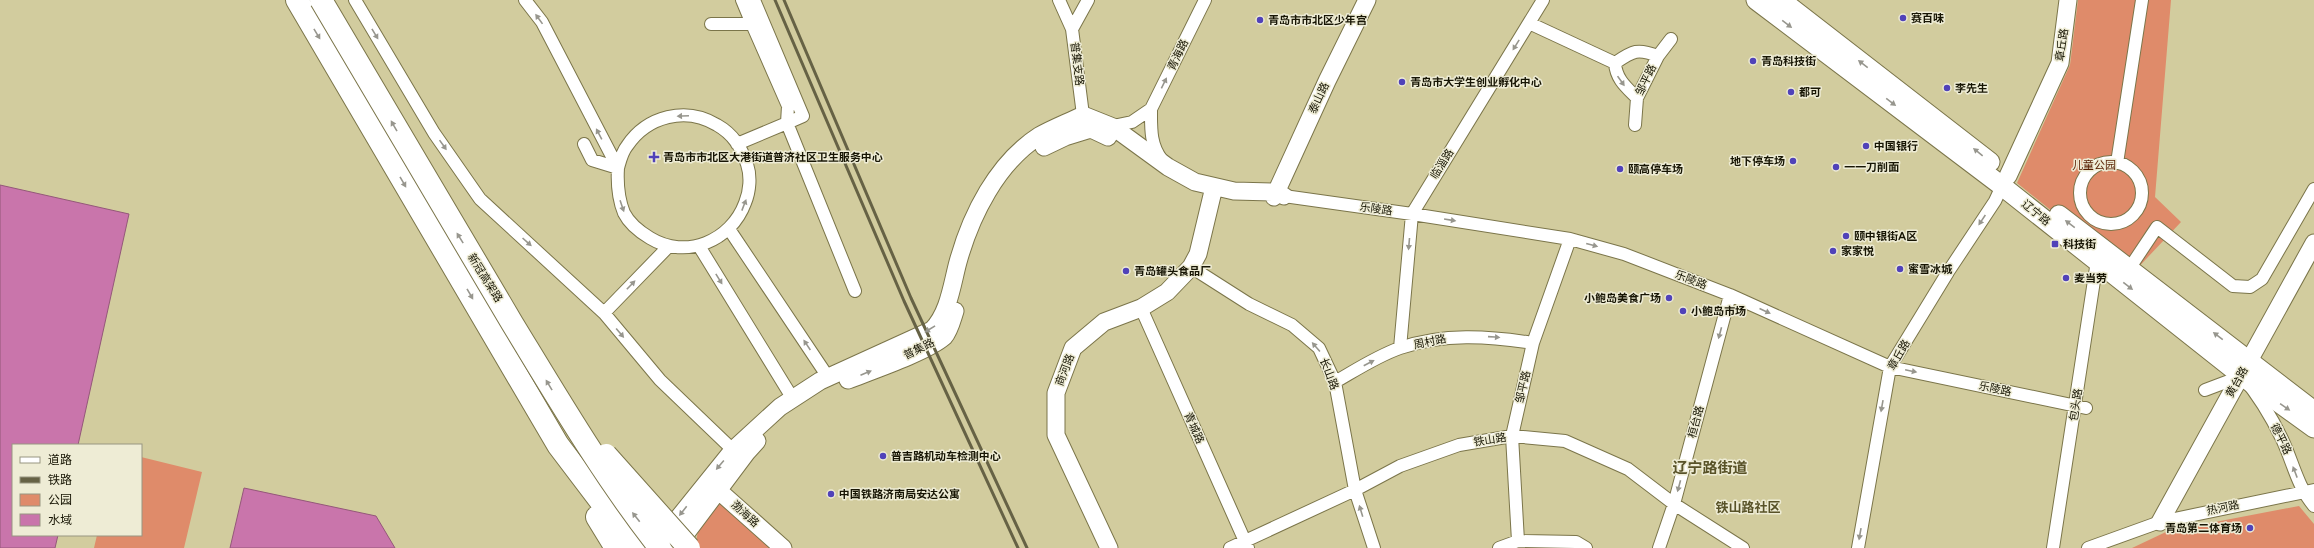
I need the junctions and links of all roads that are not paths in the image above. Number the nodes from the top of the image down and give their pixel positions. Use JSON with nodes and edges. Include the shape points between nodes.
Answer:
{"nodes":[{"id":1,"x":297,"y":0,"type":"edge"},
{"id":2,"x":320,"y":0,"type":"edge"},
{"id":3,"x":355,"y":0,"type":"edge"},
{"id":4,"x":525,"y":0,"type":"edge"},
{"id":5,"x":742,"y":0,"type":"edge"},
{"id":6,"x":754,"y":0,"type":"edge"},
{"id":7,"x":1059,"y":0,"type":"edge"},
{"id":8,"x":1088,"y":0,"type":"edge"},
{"id":9,"x":1206,"y":0,"type":"edge"},
{"id":10,"x":1367,"y":0,"type":"edge"},
{"id":11,"x":1379,"y":0,"type":"edge"},
{"id":12,"x":1543,"y":0,"type":"edge"},
{"id":13,"x":1756,"y":0,"type":"edge"},
{"id":14,"x":1781,"y":0,"type":"edge"},
{"id":15,"x":2068,"y":0,"type":"edge"},
{"id":16,"x":2142,"y":0,"type":"edge"},
{"id":17,"x":1529,"y":23,"type":"junction"},
{"id":18,"x":711,"y":24,"type":"dead end"},
{"id":19,"x":752,"y":24,"type":"junction"},
{"id":20,"x":1072,"y":29,"type":"junction"},
{"id":21,"x":1671,"y":39,"type":"dead end"},
{"id":22,"x":1658,"y":56,"type":"junction"},
{"id":23,"x":1615,"y":63,"type":"junction"},
{"id":24,"x":1637,"y":98,"type":"junction"},
{"id":25,"x":1151,"y":109,"type":"junction"},
{"id":26,"x":1087,"y":122,"type":"junction"},
{"id":27,"x":787,"y":123,"type":"junction"},
{"id":28,"x":1635,"y":125,"type":"dead end"},
{"id":29,"x":1113,"y":127,"type":"junction"},
{"id":30,"x":584,"y":144,"type":"dead end"},
{"id":31,"x":737,"y":144,"type":"junction"},
{"id":32,"x":2117,"y":163,"type":"junction"},
{"id":33,"x":1168,"y":167,"type":"junction"},
{"id":34,"x":618,"y":168,"type":"junction"},
{"id":35,"x":2005,"y":181,"type":"junction"},
{"id":36,"x":1210,"y":190,"type":"junction"},
{"id":37,"x":2313,"y":193,"type":"edge"},
{"id":38,"x":1278,"y":195,"type":"junction"},
{"id":39,"x":1233,"y":199,"type":"junction"},
{"id":40,"x":1412,"y":214,"type":"junction"},
{"id":41,"x":1206,"y":220,"type":"junction"},
{"id":42,"x":729,"y":229,"type":"junction"},
{"id":43,"x":1570,"y":239,"type":"junction"},
{"id":44,"x":2314,"y":243,"type":"edge"},
{"id":45,"x":669,"y":246,"type":"junction"},
{"id":46,"x":699,"y":246,"type":"junction"},
{"id":47,"x":2097,"y":262,"type":"junction"},
{"id":48,"x":1191,"y":267,"type":"junction"},
{"id":49,"x":2129,"y":269,"type":"junction"},
{"id":50,"x":855,"y":291,"type":"dead end"},
{"id":51,"x":1730,"y":295,"type":"junction"},
{"id":52,"x":1141,"y":308,"type":"junction"},
{"id":53,"x":604,"y":313,"type":"junction"},
{"id":54,"x":1533,"y":343,"type":"junction"},
{"id":55,"x":1400,"y":348,"type":"junction"},
{"id":56,"x":1890,"y":367,"type":"junction"},
{"id":57,"x":2245,"y":368,"type":"junction"},
{"id":58,"x":828,"y":377,"type":"junction"},
{"id":59,"x":1335,"y":382,"type":"junction"},
{"id":60,"x":2205,"y":390,"type":"dead end"},
{"id":61,"x":793,"y":399,"type":"junction"},
{"id":62,"x":2081,"y":407,"type":"junction"},
{"id":63,"x":564,"y":410,"type":"junction"},
{"id":64,"x":2314,"y":411,"type":"edge"},
{"id":65,"x":2314,"y":428,"type":"edge"},
{"id":66,"x":1512,"y":436,"type":"junction"},
{"id":67,"x":558,"y":445,"type":"junction"},
{"id":68,"x":733,"y":450,"type":"junction"},
{"id":69,"x":712,"y":485,"type":"junction"},
{"id":70,"x":1355,"y":490,"type":"junction"},
{"id":71,"x":2309,"y":491,"type":"edge"},
{"id":72,"x":1674,"y":504,"type":"junction"},
{"id":73,"x":2314,"y":506,"type":"edge"},
{"id":74,"x":2160,"y":522,"type":"junction"},
{"id":75,"x":1518,"y":541,"type":"junction"},
{"id":76,"x":661,"y":543,"type":"edge"},
{"id":77,"x":1246,"y":545,"type":"edge"},
{"id":78,"x":616,"y":548,"type":"edge"},
{"id":79,"x":636,"y":548,"type":"edge"},
{"id":80,"x":675,"y":548,"type":"edge"},
{"id":81,"x":689,"y":548,"type":"edge"},
{"id":82,"x":783,"y":548,"type":"edge"},
{"id":83,"x":1109,"y":548,"type":"edge"},
{"id":84,"x":1230,"y":548,"type":"edge"},
{"id":85,"x":1374,"y":548,"type":"edge"},
{"id":86,"x":1499,"y":548,"type":"edge"},
{"id":87,"x":1586,"y":548,"type":"edge"},
{"id":88,"x":1659,"y":548,"type":"edge"},
{"id":89,"x":1743,"y":548,"type":"edge"},
{"id":90,"x":1858,"y":548,"type":"edge"},
{"id":91,"x":2053,"y":548,"type":"edge"},
{"id":92,"x":2088,"y":548,"type":"edge"}],
"edges":[{"from":1,"to":67,"type":"highway","name":"新冠高架路","one_way":true},
{"from":63,"to":2,"type":"highway","name":"新冠高架路","one_way":true,"bridge":true},
{"from":3,"to":53,"type":"street","one_way":true,"via":[[434,133],[480,199]]},
{"from":34,"to":4,"type":"street","one_way":true,"via":[[542,22]]},
{"from":5,"to":19,"type":"street"},
{"from":6,"to":27,"type":"street","via":[[803,116]]},
{"from":7,"to":20,"type":"street","name":"普集支路"},
{"from":8,"to":20,"type":"street"},
{"from":25,"to":9,"type":"street","name":"青海路","one_way":true},
{"from":10,"to":38,"type":"street","name":"泰山路","via":[[1327,81]]},
{"from":11,"to":38,"type":"street","name":"泰山路"},
{"from":12,"to":17,"type":"street","name":"临淄路"},
{"from":13,"to":35,"type":"main road","name":"辽宁路","one_way":true},
{"from":35,"to":14,"type":"main road","name":"辽宁路","one_way":true},
{"from":15,"to":35,"type":"street","name":"章丘路","via":[[2060,63]]},
{"from":16,"to":32,"type":"street"},
{"from":17,"to":23,"type":"street"},
{"from":17,"to":40,"type":"street","name":"临淄路","one_way":true},
{"from":18,"to":19,"type":"street"},
{"from":19,"to":27,"type":"street","via":[[788,106]]},
{"from":20,"to":26,"type":"street","name":"普集支路"},
{"from":21,"to":22,"type":"street","name":"邹平路"},
{"from":22,"to":23,"type":"street","via":[[1644,50],[1632,52]]},
{"from":22,"to":24,"type":"street","name":"邹平路"},
{"from":23,"to":24,"type":"street","one_way":true,"via":[[1616,73]]},
{"from":24,"to":28,"type":"street","name":"邹平路"},
{"from":25,"to":29,"type":"street","name":"青海路","via":[[1132,122]]},
{"from":25,"to":33,"type":"street","name":"青海路","via":[[1151,132],[1155,150]]},
{"from":26,"to":29,"type":"street","name":"乐陵路"},
{"from":26,"to":36,"type":"street","name":"乐陵路","via":[[1187,187]]},
{"from":26,"to":58,"type":"street","name":"普集路","one_way":true,"via":[[1040,136],[1012,159],[973,219],[963,244],[946,307],[939,323],[932,330]]},
{"from":69,"to":26,"type":"street","name":"普集路","one_way":true,"via":[[790,412],[822,391],[923,349],[944,336],[950,326],[971,253],[984,219],[1016,169],[1032,154]]},
{"from":27,"to":31,"type":"street"},
{"from":27,"to":50,"type":"street"},
{"from":29,"to":33,"type":"street","name":"乐陵路"},
{"from":30,"to":34,"type":"street","via":[[592,160]]},
{"from":31,"to":34,"type":"street","one_way":true,"via":[[727,131],[707,119],[684,114],[662,118],[641,129],[626,147]]},
{"from":42,"to":31,"type":"street","one_way":true,"via":[[740,216],[749,194],[749,171],[742,149]]},
{"from":32,"to":32,"type":"street","via":[[2130,168],[2137,175],[2141,184],[2141,199],[2135,212],[2128,219],[2105,228],[2090,216],[2084,207],[2081,187],[2084,177],[2091,169],[2100,164]]},
{"from":33,"to":36,"type":"street","name":"乐陵路"},
{"from":34,"to":45,"type":"street","one_way":true,"via":[[617,192],[625,214],[639,232],[659,244]]},
{"from":35,"to":47,"type":"main road","name":"辽宁路"},
{"from":49,"to":35,"type":"main road","name":"辽宁路","one_way":true},
{"from":35,"to":56,"type":"street","name":"章丘路","one_way":true,"via":[[1995,201]]},
{"from":36,"to":38,"type":"street","name":"乐陵路"},
{"from":36,"to":39,"type":"street","name":"乐陵路"},
{"from":36,"to":41,"type":"street","name":"商河路"},
{"from":36,"to":48,"type":"street"},
{"from":37,"to":49,"type":"street","via":[[2262,279],[2250,287],[2233,286],[2157,227]]},
{"from":38,"to":39,"type":"street","name":"乐陵路"},
{"from":38,"to":40,"type":"street","name":"乐陵路"},
{"from":39,"to":41,"type":"street","via":[[1223,202]]},
{"from":40,"to":43,"type":"street","name":"乐陵路","one_way":true},
{"from":40,"to":55,"type":"street","name":"临淄路","one_way":true},
{"from":41,"to":48,"type":"street","name":"商河路","via":[[1198,254]]},
{"from":42,"to":46,"type":"street","via":[[725,234]]},
{"from":58,"to":42,"type":"street","one_way":true},
{"from":43,"to":51,"type":"street","name":"乐陵路","one_way":true,"via":[[1624,254]]},
{"from":43,"to":54,"type":"street","name":"邹平路"},
{"from":44,"to":57,"type":"street","name":"黄台路"},
{"from":45,"to":46,"type":"street"},
{"from":53,"to":45,"type":"street","one_way":true},
{"from":46,"to":61,"type":"street","one_way":true},
{"from":47,"to":57,"type":"main road","name":"辽宁路","one_way":true},
{"from":47,"to":62,"type":"street","name":"包头路"},
{"from":48,"to":52,"type":"street","name":"商河路","via":[[1167,292]]},
{"from":59,"to":48,"type":"street","name":"长山路","one_way":true,"via":[[1319,348],[1292,325],[1249,304]]},
{"from":57,"to":49,"type":"main road","name":"辽宁路","one_way":true},
{"from":51,"to":56,"type":"street","name":"乐陵路","one_way":true},
{"from":51,"to":72,"type":"street","name":"桓台路","one_way":true},
{"from":52,"to":77,"type":"street","name":"青城路"},
{"from":52,"to":83,"type":"street","name":"商河路","via":[[1104,322],[1074,348],[1056,393],[1056,435]]},
{"from":53,"to":68,"type":"street","one_way":true,"via":[[660,380]]},
{"from":55,"to":54,"type":"street","name":"周村路","one_way":true,"via":[[1446,338],[1494,337]]},
{"from":54,"to":66,"type":"street","name":"邹平路"},
{"from":59,"to":55,"type":"street","name":"周村路","one_way":true},
{"from":56,"to":62,"type":"street","name":"乐陵路","one_way":true},
{"from":56,"to":90,"type":"street","name":"章丘路","one_way":true},
{"from":57,"to":60,"type":"street"},
{"from":57,"to":64,"type":"main road","name":"辽宁路"},
{"from":57,"to":65,"type":"main road","name":"辽宁路","one_way":true},
{"from":71,"to":57,"type":"street","name":"德平路","one_way":true},
{"from":57,"to":74,"type":"street","name":"黄台路"},
{"from":58,"to":61,"type":"street","name":"普集路"},
{"from":59,"to":70,"type":"street","name":"长山路"},
{"from":61,"to":68,"type":"street","name":"普集路","via":[[780,407]]},
{"from":62,"to":91,"type":"street","name":"包头路"},
{"from":76,"to":63,"type":"highway","name":"新冠高架路","one_way":true,"bridge":true,"via":[[626,505]]},
{"from":63,"to":81,"type":"highway","bridge":true},
{"from":66,"to":70,"type":"street","name":"铁山路","via":[[1459,445],[1400,466]]},
{"from":66,"to":72,"type":"street","name":"铁山路","via":[[1565,441],[1628,469]]},
{"from":66,"to":75,"type":"street","name":"邹平路"},
{"from":67,"to":78,"type":"highway"},
{"from":67,"to":79,"type":"highway","name":"新冠高架路"},
{"from":68,"to":69,"type":"street","name":"普集路","one_way":true},
{"from":69,"to":76,"type":"street","name":"普集路","one_way":true},
{"from":69,"to":80,"type":"street"},
{"from":69,"to":82,"type":"street","name":"渤海路"},
{"from":70,"to":77,"type":"street","name":"铁山路"},
{"from":85,"to":70,"type":"street","name":"长山路","one_way":true},
{"from":71,"to":73,"type":"street","name":"德平路"},
{"from":71,"to":74,"type":"street","name":"热河路"},
{"from":72,"to":88,"type":"street","name":"桓台路"},
{"from":72,"to":89,"type":"street","name":"铁山路"},
{"from":74,"to":92,"type":"street","name":"热河路"},
{"from":75,"to":86,"type":"street"},
{"from":75,"to":87,"type":"street","via":[[1576,542]]},
{"from":76,"to":80,"type":"street"},
{"from":77,"to":84,"type":"street","name":"铁山路"}]}
